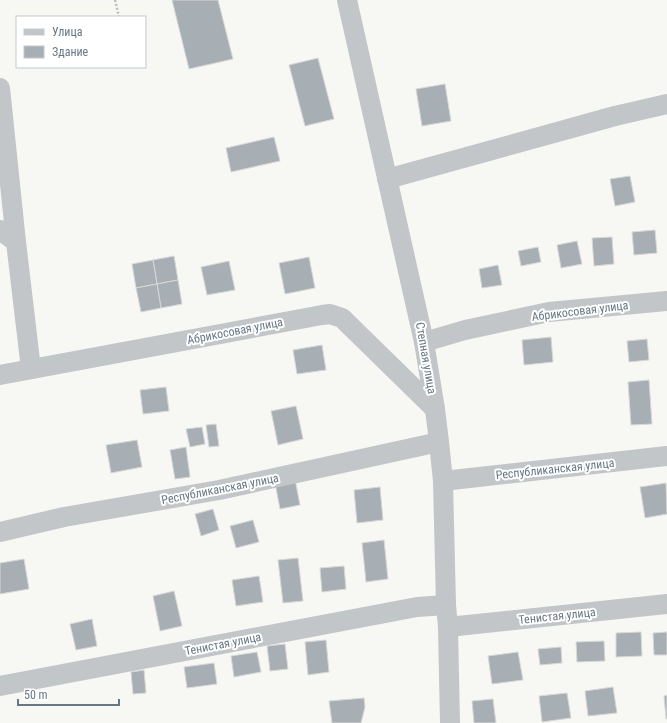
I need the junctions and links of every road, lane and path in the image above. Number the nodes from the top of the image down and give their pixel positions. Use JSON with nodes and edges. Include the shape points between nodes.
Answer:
{"nodes":[{"id":1,"x":115,"y":0,"type":"edge"},
{"id":2,"x":347,"y":0,"type":"edge"},
{"id":3,"x":119,"y":16,"type":"edge"},
{"id":4,"x":0,"y":88,"type":"edge"},
{"id":5,"x":667,"y":104,"type":"edge"},
{"id":6,"x":387,"y":179,"type":"junction"},
{"id":7,"x":0,"y":230,"type":"edge"},
{"id":8,"x":16,"y":242,"type":"junction"},
{"id":9,"x":667,"y":301,"type":"edge"},
{"id":10,"x":424,"y":342,"type":"junction"},
{"id":11,"x":31,"y":369,"type":"junction"},
{"id":12,"x":0,"y":375,"type":"edge"},
{"id":13,"x":435,"y":409,"type":"junction"},
{"id":14,"x":439,"y":442,"type":"junction"},
{"id":15,"x":667,"y":456,"type":"edge"},
{"id":16,"x":443,"y":481,"type":"junction"},
{"id":17,"x":0,"y":532,"type":"edge"},
{"id":18,"x":667,"y":604,"type":"edge"},
{"id":19,"x":446,"y":605,"type":"junction"},
{"id":20,"x":448,"y":627,"type":"junction"},
{"id":21,"x":0,"y":686,"type":"edge"},
{"id":22,"x":450,"y":723,"type":"edge"}],
"edges":[{"from":1,"to":3,"type":"path"},
{"from":2,"to":6,"type":"street","name":"Степная улица"},
{"from":4,"to":8,"type":"street"},
{"from":5,"to":6,"type":"street"},
{"from":6,"to":10,"type":"street","name":"Степная улица"},
{"from":7,"to":8,"type":"street"},
{"from":8,"to":11,"type":"street"},
{"from":9,"to":10,"type":"street","name":"Абрикосовая улица","via":[[550,312],[465,330]]},
{"from":10,"to":13,"type":"street","name":"Степная улица"},
{"from":11,"to":12,"type":"street","name":"Абрикосовая улица"},
{"from":11,"to":13,"type":"street","name":"Абрикосовая улица","via":[[330,314],[342,318]]},
{"from":13,"to":14,"type":"street","name":"Степная улица"},
{"from":14,"to":16,"type":"street","name":"Степная улица"},
{"from":14,"to":17,"type":"street","name":"Республиканская улица","via":[[219,490],[64,517]]},
{"from":15,"to":16,"type":"street","name":"Республиканская улица"},
{"from":16,"to":19,"type":"street","name":"Степная улица"},
{"from":18,"to":20,"type":"street","name":"Тенистая улица"},
{"from":19,"to":20,"type":"street","name":"Степная улица"},
{"from":19,"to":21,"type":"street","name":"Тенистая улица","via":[[416,607]]},
{"from":20,"to":22,"type":"street","name":"Степная улица"}]}
